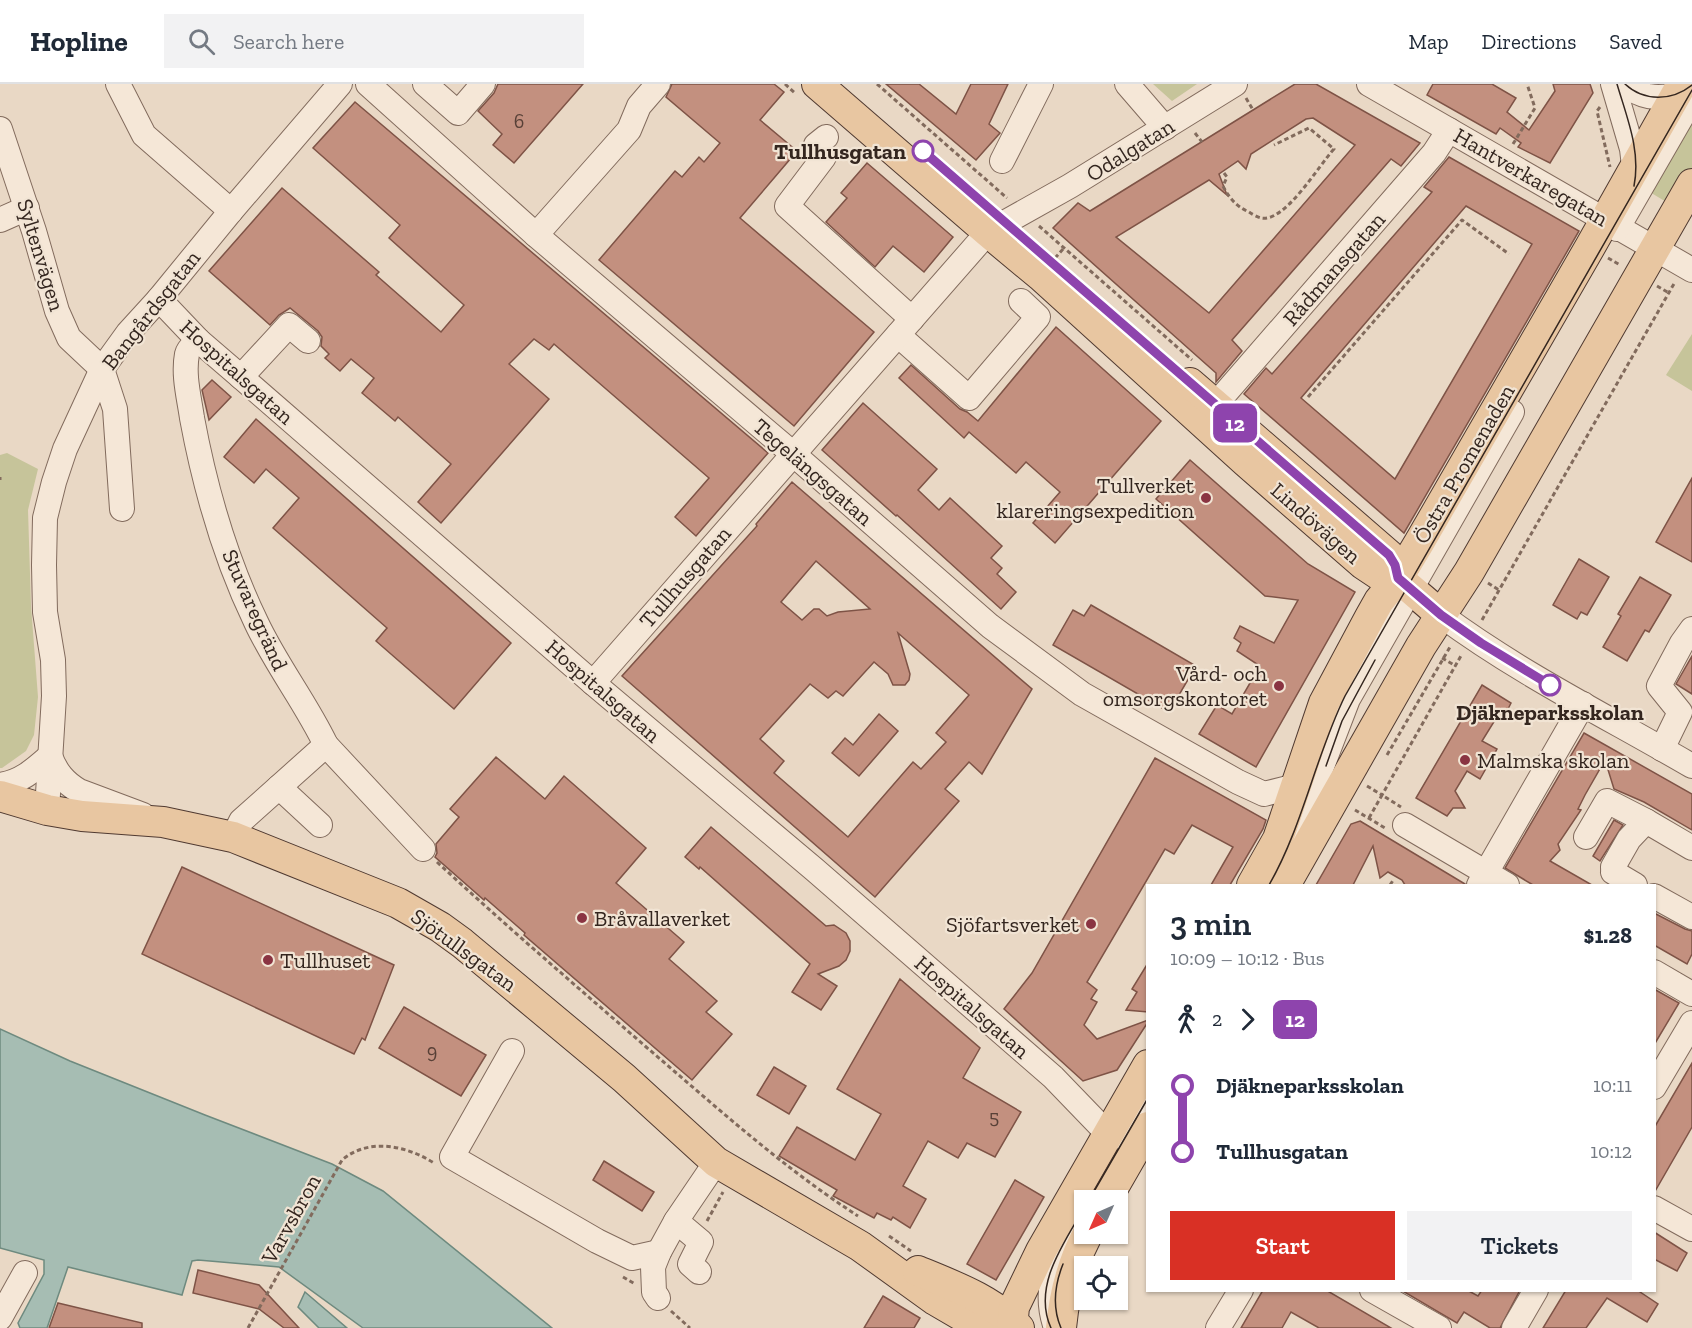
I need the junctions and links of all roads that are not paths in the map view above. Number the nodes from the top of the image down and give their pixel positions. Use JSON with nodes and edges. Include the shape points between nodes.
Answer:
{"nodes":[{"id":1,"x":118,"y":84,"type":"edge"},
{"id":2,"x":340,"y":84,"type":"edge"},
{"id":3,"x":368,"y":84,"type":"edge"},
{"id":4,"x":425,"y":84,"type":"edge"},
{"id":5,"x":483,"y":84,"type":"edge"},
{"id":6,"x":658,"y":84,"type":"edge"},
{"id":7,"x":817,"y":84,"type":"edge"},
{"id":8,"x":846,"y":84,"type":"edge"},
{"id":9,"x":1041,"y":84,"type":"edge"},
{"id":10,"x":1127,"y":84,"type":"edge"},
{"id":11,"x":1235,"y":84,"type":"edge"},
{"id":12,"x":1369,"y":84,"type":"edge"},
{"id":13,"x":1613,"y":84,"type":"edge"},
{"id":14,"x":1625,"y":84,"type":"edge"},
{"id":15,"x":1683,"y":92,"type":"edge"},
{"id":16,"x":1165,"y":128,"type":"junction"},
{"id":17,"x":0,"y":129,"type":"edge"},
{"id":18,"x":1449,"y":130,"type":"junction"},
{"id":19,"x":826,"y":137,"type":"dead end"},
{"id":20,"x":1002,"y":161,"type":"dead end"},
{"id":21,"x":1634,"y":166,"type":"junction"},
{"id":22,"x":1692,"y":184,"type":"edge"},
{"id":23,"x":27,"y":208,"type":"junction"},
{"id":24,"x":231,"y":211,"type":"junction"},
{"id":25,"x":0,"y":220,"type":"edge"},
{"id":26,"x":1006,"y":223,"type":"junction"},
{"id":27,"x":1612,"y":223,"type":"junction"},
{"id":28,"x":536,"y":235,"type":"junction"},
{"id":29,"x":1655,"y":249,"type":"junction"},
{"id":30,"x":1692,"y":270,"type":"edge"},
{"id":31,"x":159,"y":299,"type":"junction"},
{"id":32,"x":1020,"y":301,"type":"dead end"},
{"id":33,"x":905,"y":327,"type":"junction"},
{"id":34,"x":198,"y":340,"type":"junction"},
{"id":35,"x":308,"y":341,"type":"dead end"},
{"id":36,"x":102,"y":369,"type":"junction"},
{"id":37,"x":241,"y":377,"type":"junction"},
{"id":38,"x":1215,"y":405,"type":"junction"},
{"id":39,"x":792,"y":453,"type":"junction"},
{"id":40,"x":122,"y":509,"type":"dead end"},
{"id":41,"x":1404,"y":583,"type":"junction"},
{"id":42,"x":1441,"y":615,"type":"junction"},
{"id":43,"x":1692,"y":629,"type":"edge"},
{"id":44,"x":593,"y":683,"type":"junction"},
{"id":45,"x":1583,"y":704,"type":"junction"},
{"id":46,"x":326,"y":746,"type":"junction"},
{"id":47,"x":1662,"y":749,"type":"junction"},
{"id":48,"x":50,"y":756,"type":"junction"},
{"id":49,"x":1692,"y":766,"type":"edge"},
{"id":50,"x":0,"y":785,"type":"edge"},
{"id":51,"x":1296,"y":786,"type":"junction"},
{"id":52,"x":279,"y":787,"type":"junction"},
{"id":53,"x":0,"y":796,"type":"edge"},
{"id":54,"x":47,"y":810,"type":"junction"},
{"id":55,"x":1646,"y":821,"type":"junction"},
{"id":56,"x":163,"y":822,"type":"junction"},
{"id":57,"x":320,"y":825,"type":"dead end"},
{"id":58,"x":1404,"y":825,"type":"dead end"},
{"id":59,"x":233,"y":837,"type":"junction"},
{"id":60,"x":1586,"y":837,"type":"dead end"},
{"id":61,"x":423,"y":849,"type":"road end"},
{"id":62,"x":1692,"y":849,"type":"edge"},
{"id":63,"x":1483,"y":879,"type":"edge"},
{"id":64,"x":1253,"y":884,"type":"edge"},
{"id":65,"x":1273,"y":884,"type":"edge"},
{"id":66,"x":1286,"y":884,"type":"edge"},
{"id":67,"x":1503,"y":884,"type":"edge"},
{"id":68,"x":1634,"y":884,"type":"edge"},
{"id":69,"x":1656,"y":897,"type":"edge"},
{"id":70,"x":1692,"y":917,"type":"edge"},
{"id":71,"x":1656,"y":973,"type":"edge"},
{"id":72,"x":1692,"y":994,"type":"edge"},
{"id":73,"x":1692,"y":1023,"type":"edge"},
{"id":74,"x":512,"y":1051,"type":"dead end"},
{"id":75,"x":1146,"y":1071,"type":"edge"},
{"id":76,"x":1053,"y":1077,"type":"junction"},
{"id":77,"x":1656,"y":1084,"type":"edge"},
{"id":78,"x":1135,"y":1107,"type":"edge"},
{"id":79,"x":1108,"y":1134,"type":"junction"},
{"id":80,"x":1143,"y":1147,"type":"edge"},
{"id":81,"x":716,"y":1162,"type":"junction"},
{"id":82,"x":1098,"y":1190,"type":"edge"},
{"id":83,"x":1113,"y":1190,"type":"edge"},
{"id":84,"x":1656,"y":1209,"type":"edge"},
{"id":85,"x":676,"y":1221,"type":"junction"},
{"id":86,"x":1692,"y":1229,"type":"edge"},
{"id":87,"x":1074,"y":1232,"type":"edge"},
{"id":88,"x":870,"y":1234,"type":"junction"},
{"id":89,"x":1083,"y":1244,"type":"edge"},
{"id":90,"x":659,"y":1252,"type":"junction"},
{"id":91,"x":699,"y":1272,"type":"dead end"},
{"id":92,"x":25,"y":1273,"type":"dead end"},
{"id":93,"x":1240,"y":1292,"type":"edge"},
{"id":94,"x":1376,"y":1292,"type":"edge"},
{"id":95,"x":1535,"y":1292,"type":"edge"},
{"id":96,"x":658,"y":1298,"type":"road end"},
{"id":97,"x":0,"y":1318,"type":"edge"},
{"id":98,"x":1014,"y":1326,"type":"edge"},
{"id":99,"x":983,"y":1328,"type":"edge"},
{"id":100,"x":1056,"y":1328,"type":"edge"},
{"id":101,"x":1061,"y":1328,"type":"edge"},
{"id":102,"x":1218,"y":1328,"type":"edge"},
{"id":103,"x":1439,"y":1328,"type":"edge"},
{"id":104,"x":1514,"y":1328,"type":"edge"}],
"edges":[{"from":1,"to":24,"type":"street","via":[[144,135]]},
{"from":2,"to":24,"type":"street","name":"Bangårdsgatan"},
{"from":3,"to":28,"type":"street","name":"Tegelängsgatan"},
{"from":4,"to":5,"type":"street","via":[[458,113]]},
{"from":6,"to":28,"type":"street","via":[[639,106],[628,130]]},
{"from":7,"to":26,"type":"main road","name":"Lindövägen"},
{"from":8,"to":26,"type":"main road","name":"Lindövägen"},
{"from":9,"to":20,"type":"street"},
{"from":10,"to":16,"type":"street"},
{"from":11,"to":16,"type":"street","name":"Odalgatan"},
{"from":12,"to":18,"type":"street","name":"Hantverkaregatan"},
{"from":13,"to":21,"type":"street"},
{"from":14,"to":15,"type":"street","via":[[1647,96],[1663,98]]},
{"from":15,"to":21,"type":"main road","name":"Östra Promenaden"},
{"from":15,"to":27,"type":"street","name":"Östra Promenaden"},
{"from":16,"to":26,"type":"street","name":"Odalgatan"},
{"from":17,"to":23,"type":"street","name":"Syltenvägen"},
{"from":18,"to":27,"type":"street","name":"Hantverkaregatan"},
{"from":18,"to":38,"type":"street","name":"Rådmansgatan","via":[[1434,153]]},
{"from":19,"to":33,"type":"street","via":[[816,145],[824,157],[787,207]]},
{"from":21,"to":27,"type":"main road","name":"Östra Promenaden"},
{"from":22,"to":29,"type":"main road"},
{"from":23,"to":25,"type":"street"},
{"from":23,"to":36,"type":"street","name":"Syltenvägen","via":[[69,338]]},
{"from":24,"to":31,"type":"street","name":"Bangårdsgatan"},
{"from":26,"to":33,"type":"street","name":"Tullhusgatan"},
{"from":26,"to":38,"type":"main road","name":"Lindövägen"},
{"from":26,"to":41,"type":"main road","name":"Lindövägen","via":[[1041,276],[1246,462],[1373,573]]},
{"from":27,"to":29,"type":"street","name":"Hantverkaregatan"},
{"from":27,"to":41,"type":"main road","name":"Östra Promenaden"},
{"from":28,"to":39,"type":"street","name":"Tegelängsgatan"},
{"from":29,"to":30,"type":"street","name":"Hantverkaregatan"},
{"from":29,"to":42,"type":"main road"},
{"from":31,"to":34,"type":"street","name":"Hospitalsgatan"},
{"from":31,"to":36,"type":"street","name":"Bangårdsgatan"},
{"from":32,"to":33,"type":"street","via":[[1038,317],[969,398]]},
{"from":33,"to":39,"type":"street","name":"Tullhusgatan"},
{"from":34,"to":37,"type":"street","name":"Hospitalsgatan"},
{"from":34,"to":46,"type":"street","name":"Stuvaregränd","via":[[187,352],[186,382],[206,485],[231,563],[256,622]]},
{"from":35,"to":37,"type":"street","via":[[289,325]]},
{"from":36,"to":40,"type":"street","via":[[115,409]]},
{"from":36,"to":48,"type":"street","name":"Bangårdsgatan","via":[[65,449],[45,518],[45,612],[54,696]]},
{"from":37,"to":44,"type":"street","name":"Hospitalsgatan"},
{"from":38,"to":41,"type":"main road","name":"Lindövägen","via":[[1389,555]]},
{"from":39,"to":44,"type":"street","name":"Tullhusgatan"},
{"from":39,"to":51,"type":"street","name":"Tegelängsgatan","via":[[990,626],[1082,694],[1264,794]]},
{"from":41,"to":42,"type":"main road"},
{"from":41,"to":51,"type":"main road","name":"Östra Promenaden","via":[[1379,601],[1324,703]]},
{"from":41,"to":65,"type":"street","name":"Östra Promenaden","via":[[1332,735],[1288,856]]},
{"from":42,"to":45,"type":"street"},
{"from":42,"to":66,"type":"main road"},
{"from":43,"to":47,"type":"street","via":[[1659,686],[1680,712]]},
{"from":44,"to":76,"type":"street","name":"Hospitalsgatan"},
{"from":45,"to":47,"type":"street"},
{"from":45,"to":63,"type":"street"},
{"from":46,"to":52,"type":"street"},
{"from":46,"to":61,"type":"street","name":"Stuvaregränd"},
{"from":47,"to":49,"type":"street"},
{"from":48,"to":50,"type":"street","via":[[30,774]]},
{"from":48,"to":54,"type":"street","name":"Bangårdsgatan"},
{"from":48,"to":56,"type":"street","via":[[60,776],[78,791]]},
{"from":51,"to":64,"type":"main road","name":"Östra Promenaden","via":[[1278,839]]},
{"from":52,"to":57,"type":"street"},
{"from":52,"to":59,"type":"street","via":[[241,821]]},
{"from":53,"to":54,"type":"main road","name":"Sjötullsgatan"},
{"from":54,"to":56,"type":"main road","name":"Sjötullsgatan"},
{"from":55,"to":60,"type":"street","via":[[1607,801]]},
{"from":55,"to":62,"type":"street"},
{"from":55,"to":68,"type":"street","via":[[1629,838],[1613,870]]},
{"from":56,"to":59,"type":"main road","name":"Sjötullsgatan"},
{"from":58,"to":63,"type":"street"},
{"from":59,"to":81,"type":"main road","name":"Sjötullsgatan","via":[[398,903],[440,927],[624,1078]]},
{"from":63,"to":67,"type":"street"},
{"from":69,"to":70,"type":"street"},
{"from":71,"to":72,"type":"street"},
{"from":73,"to":77,"type":"street"},
{"from":74,"to":90,"type":"street","via":[[452,1157],[632,1258]]},
{"from":75,"to":78,"type":"main road"},
{"from":76,"to":78,"type":"street","name":"Hospitalsgatan","via":[[1108,1107]]},
{"from":76,"to":79,"type":"street","name":"Hospitalsgatan"},
{"from":78,"to":79,"type":"main road"},
{"from":78,"to":82,"type":"street"},
{"from":79,"to":98,"type":"main road","via":[[1041,1251],[1014,1307]]},
{"from":80,"to":83,"type":"main road"},
{"from":81,"to":85,"type":"street"},
{"from":81,"to":88,"type":"main road","name":"Sjötullsgatan"},
{"from":84,"to":86,"type":"street"},
{"from":85,"to":90,"type":"street"},
{"from":85,"to":91,"type":"street","via":[[701,1242],[690,1264]]},
{"from":87,"to":100,"type":"street","via":[[1052,1279],[1051,1314]]},
{"from":88,"to":98,"type":"main road","name":"Sjötullsgatan","via":[[979,1297]]},
{"from":88,"to":99,"type":"main road","name":"Sjötullsgatan","via":[[935,1300]]},
{"from":89,"to":101,"type":"main road","via":[[1068,1286]]},
{"from":90,"to":96,"type":"street","via":[[653,1267]]},
{"from":92,"to":97,"type":"street"},
{"from":93,"to":102,"type":"street"},
{"from":94,"to":103,"type":"street"},
{"from":95,"to":104,"type":"street"}]}
